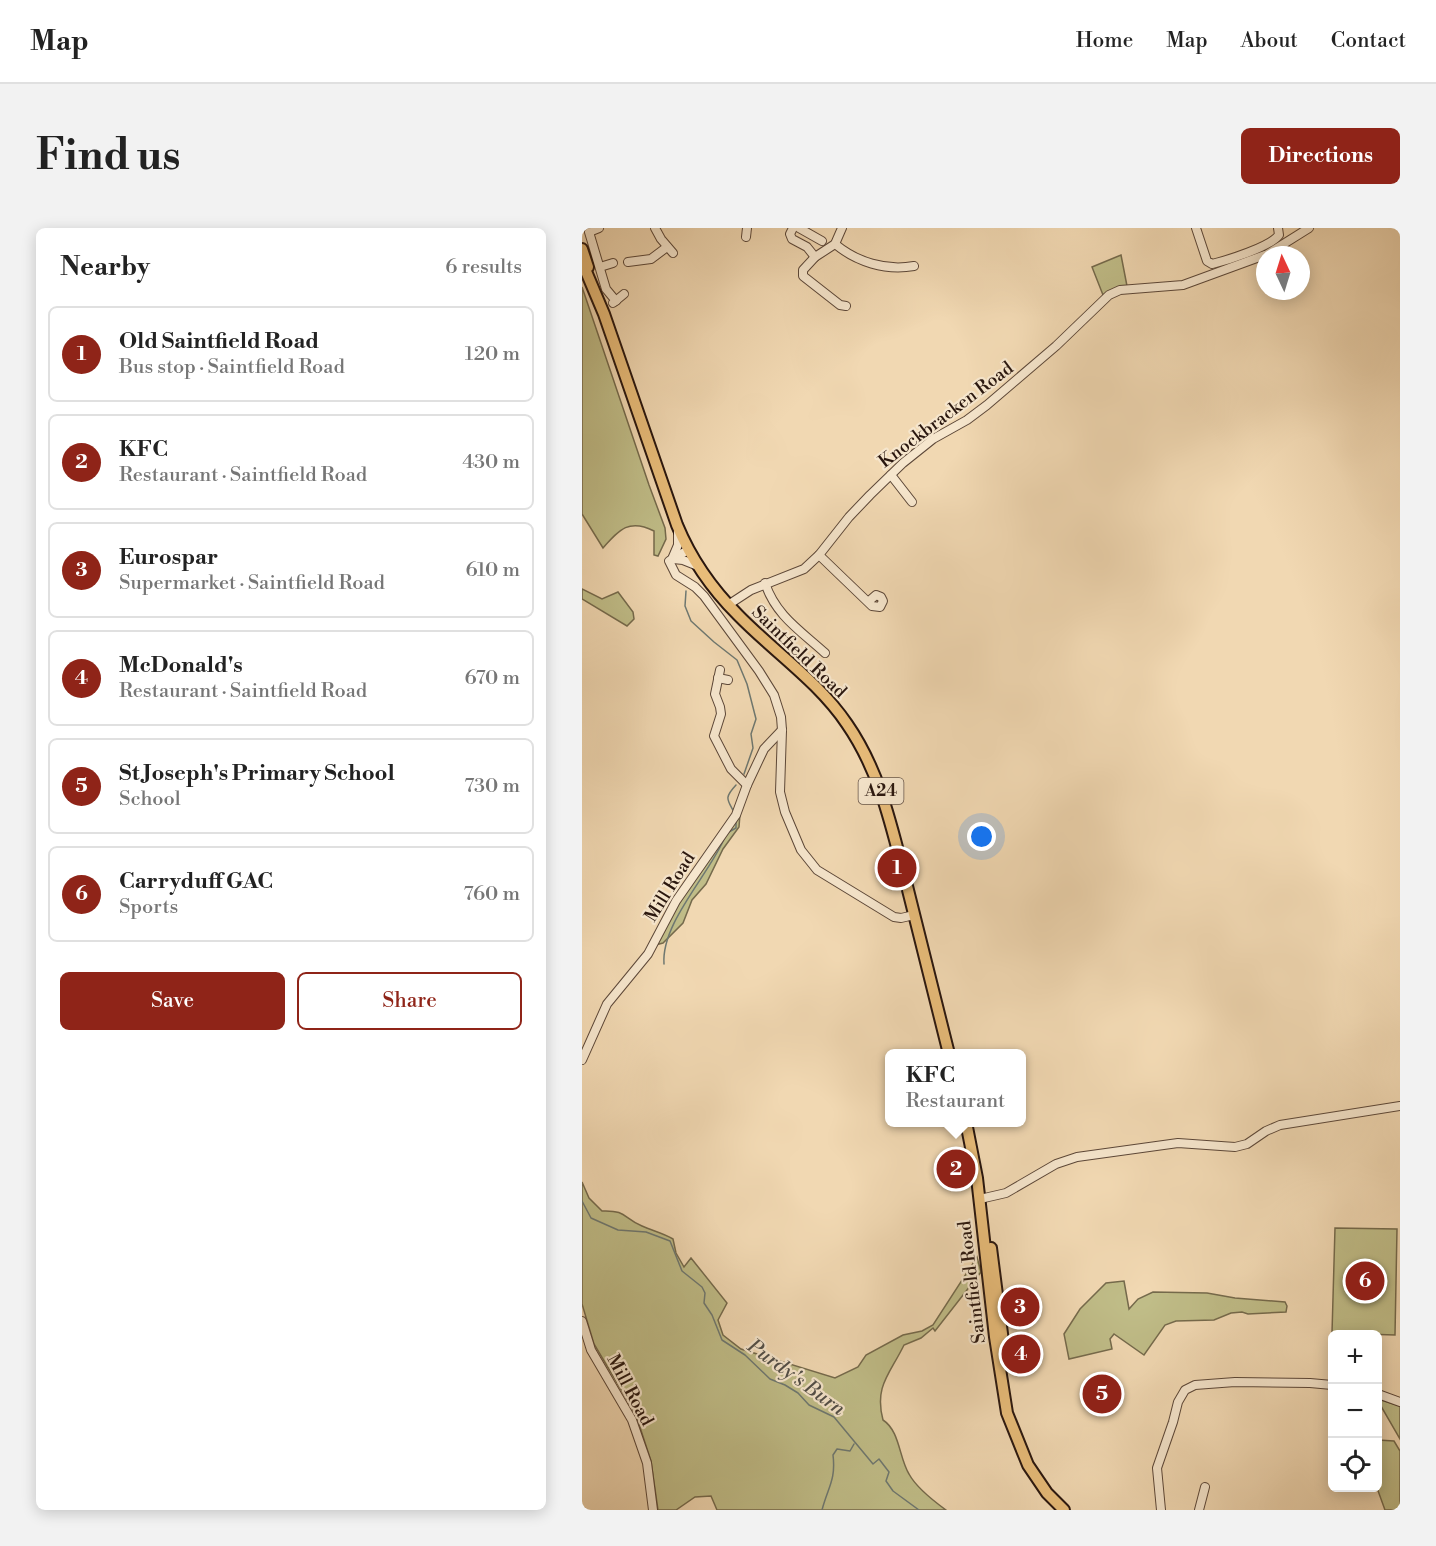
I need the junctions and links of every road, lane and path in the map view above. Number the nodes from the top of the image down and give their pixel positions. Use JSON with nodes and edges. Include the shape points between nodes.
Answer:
{"nodes":[{"id":1,"x":655,"y":228,"type":"edge"},
{"id":2,"x":793,"y":228,"type":"edge"},
{"id":3,"x":799,"y":228,"type":"edge"},
{"id":4,"x":842,"y":228,"type":"edge"},
{"id":5,"x":1196,"y":228,"type":"edge"},
{"id":6,"x":1278,"y":228,"type":"edge"},
{"id":7,"x":1309,"y":228,"type":"edge"},
{"id":8,"x":594,"y":229,"type":"edge"},
{"id":9,"x":822,"y":241,"type":"dead end"},
{"id":10,"x":835,"y":244,"type":"junction"},
{"id":11,"x":1280,"y":246,"type":"edge"},
{"id":12,"x":667,"y":247,"type":"junction"},
{"id":13,"x":582,"y":249,"type":"edge"},
{"id":14,"x":673,"y":254,"type":"dead end"},
{"id":15,"x":817,"y":256,"type":"junction"},
{"id":16,"x":1256,"y":258,"type":"edge"},
{"id":17,"x":582,"y":262,"type":"edge"},
{"id":18,"x":628,"y":262,"type":"dead end"},
{"id":19,"x":612,"y":263,"type":"dead end"},
{"id":20,"x":600,"y":267,"type":"junction"},
{"id":21,"x":909,"y":270,"type":"dead end"},
{"id":22,"x":594,"y":287,"type":"junction"},
{"id":23,"x":624,"y":294,"type":"dead end"},
{"id":24,"x":841,"y":308,"type":"dead end"},
{"id":25,"x":891,"y":475,"type":"junction"},
{"id":26,"x":912,"y":502,"type":"dead end"},
{"id":27,"x":677,"y":525,"type":"junction"},
{"id":28,"x":688,"y":550,"type":"junction"},
{"id":29,"x":819,"y":555,"type":"junction"},
{"id":30,"x":670,"y":560,"type":"junction"},
{"id":31,"x":698,"y":566,"type":"junction"},
{"id":32,"x":765,"y":584,"type":"junction"},
{"id":33,"x":868,"y":602,"type":"dead end"},
{"id":34,"x":728,"y":605,"type":"junction"},
{"id":35,"x":825,"y":653,"type":"dead end"},
{"id":36,"x":728,"y":680,"type":"dead end"},
{"id":37,"x":782,"y":730,"type":"junction"},
{"id":38,"x":747,"y":785,"type":"junction"},
{"id":39,"x":914,"y":915,"type":"junction"},
{"id":40,"x":948,"y":1049,"type":"edge"},
{"id":41,"x":582,"y":1060,"type":"edge"},
{"id":42,"x":1400,"y":1106,"type":"edge"},
{"id":43,"x":967,"y":1127,"type":"edge"},
{"id":44,"x":980,"y":1199,"type":"junction"},
{"id":45,"x":993,"y":1261,"type":"junction"},
{"id":46,"x":582,"y":1321,"type":"edge"},
{"id":47,"x":994,"y":1327,"type":"junction"},
{"id":48,"x":583,"y":1331,"type":"edge"},
{"id":49,"x":1328,"y":1385,"type":"edge"},
{"id":50,"x":1382,"y":1396,"type":"edge"},
{"id":51,"x":1400,"y":1402,"type":"edge"},
{"id":52,"x":1014,"y":1431,"type":"junction"},
{"id":53,"x":1205,"y":1487,"type":"dead end"},
{"id":54,"x":653,"y":1510,"type":"edge"},
{"id":55,"x":1064,"y":1510,"type":"edge"},
{"id":56,"x":1161,"y":1510,"type":"edge"},
{"id":57,"x":1199,"y":1510,"type":"edge"}],
"edges":[{"from":1,"to":12,"type":"street"},
{"from":2,"to":15,"type":"street","via":[[791,237]]},
{"from":3,"to":9,"type":"street"},
{"from":4,"to":10,"type":"street"},
{"from":5,"to":6,"type":"street","via":[[1212,264],[1263,247],[1280,235]]},
{"from":7,"to":11,"type":"street","name":"Knockbracken Road"},
{"from":8,"to":20,"type":"street","via":[[589,232]]},
{"from":10,"to":15,"type":"street"},
{"from":10,"to":21,"type":"street","via":[[854,258]]},
{"from":12,"to":14,"type":"street"},
{"from":12,"to":18,"type":"street","via":[[651,259]]},
{"from":13,"to":22,"type":"highway","name":"Saintfield Road","number":"A24"},
{"from":15,"to":24,"type":"street","via":[[803,270],[804,276]]},
{"from":16,"to":25,"type":"street","name":"Knockbracken Road","via":[[1183,285],[1115,292],[987,405],[928,443]]},
{"from":17,"to":22,"type":"highway","name":"Saintfield Road","number":"A24"},
{"from":19,"to":20,"type":"street"},
{"from":20,"to":23,"type":"street","via":[[614,303]]},
{"from":22,"to":27,"type":"highway","name":"Saintfield Road","number":"A24"},
{"from":25,"to":26,"type":"street"},
{"from":25,"to":29,"type":"street","name":"Knockbracken Road","via":[[849,517]]},
{"from":27,"to":28,"type":"highway","name":"Saintfield Road","number":"A24"},
{"from":27,"to":30,"type":"street","via":[[678,545]]},
{"from":28,"to":30,"type":"street"},
{"from":28,"to":31,"type":"highway","name":"Saintfield Road","number":"A24"},
{"from":29,"to":32,"type":"street","name":"Knockbracken Road","via":[[796,573]]},
{"from":29,"to":33,"type":"street"},
{"from":30,"to":31,"type":"street"},
{"from":30,"to":37,"type":"street","via":[[676,575],[704,596],[768,684],[778,705]]},
{"from":31,"to":34,"type":"highway","name":"Saintfield Road","number":"A24"},
{"from":32,"to":34,"type":"street","name":"Knockbracken Road"},
{"from":32,"to":35,"type":"street","via":[[781,614]]},
{"from":34,"to":39,"type":"highway","name":"Saintfield Road","number":"A24","via":[[824,695],[860,744],[883,795]]},
{"from":36,"to":38,"type":"street","via":[[719,674],[715,694],[721,714],[714,739],[731,770]]},
{"from":37,"to":38,"type":"street","name":"Mill Road","via":[[764,749]]},
{"from":37,"to":39,"type":"street","via":[[782,802],[806,858],[826,876],[894,917]]},
{"from":38,"to":41,"type":"street","name":"Mill Road","via":[[732,821],[676,901],[648,954],[607,1004]]},
{"from":39,"to":40,"type":"highway","name":"Saintfield Road","number":"A24"},
{"from":42,"to":44,"type":"street","via":[[1280,1125],[1235,1147],[1178,1143],[1077,1158],[1056,1164],[1006,1193]]},
{"from":43,"to":44,"type":"highway","name":"Saintfield Road"},
{"from":44,"to":45,"type":"highway","name":"Saintfield Road","via":[[986,1206]]},
{"from":44,"to":47,"type":"highway","name":"Saintfield Road"},
{"from":45,"to":47,"type":"highway","via":[[990,1264]]},
{"from":45,"to":52,"type":"highway","name":"Saintfield Road"},
{"from":46,"to":48,"type":"street","name":"Mill Road"},
{"from":47,"to":52,"type":"highway","name":"Saintfield Road","via":[[1007,1413]]},
{"from":48,"to":54,"type":"street","name":"Mill Road","via":[[632,1420],[647,1463]]},
{"from":49,"to":56,"type":"street","via":[[1225,1382],[1185,1390],[1157,1468]]},
{"from":50,"to":51,"type":"street"},
{"from":52,"to":55,"type":"highway","name":"Saintfield Road","via":[[1036,1478]]},
{"from":53,"to":57,"type":"street"}]}
